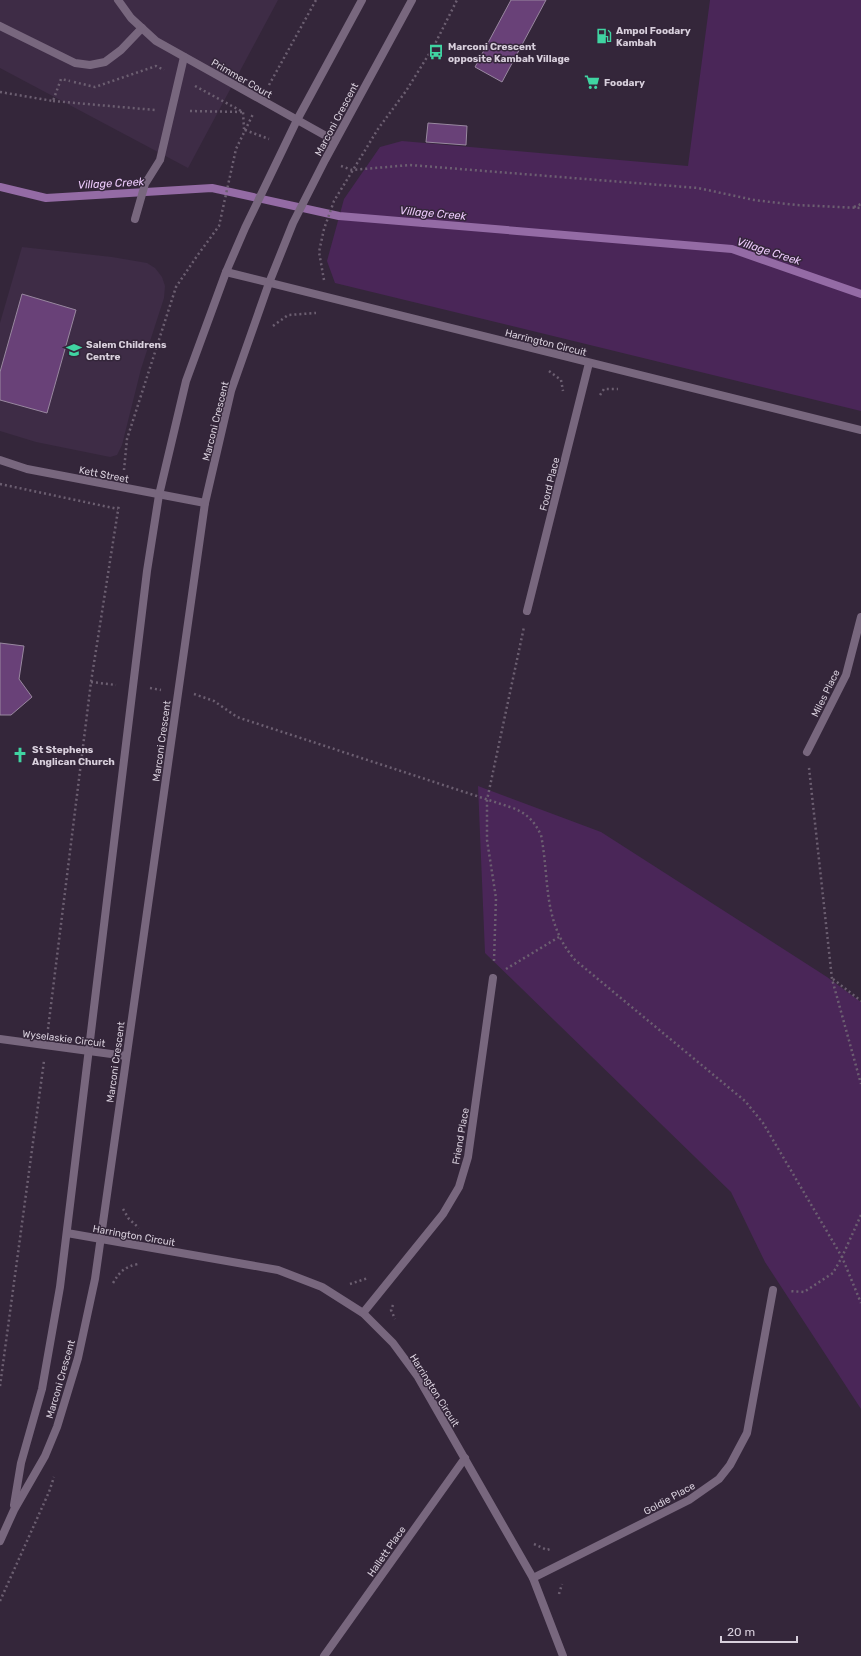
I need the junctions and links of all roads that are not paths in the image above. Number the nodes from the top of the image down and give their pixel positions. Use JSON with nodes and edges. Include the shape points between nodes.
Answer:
{"nodes":[{"id":1,"x":118,"y":0,"type":"edge"},
{"id":2,"x":362,"y":0,"type":"edge"},
{"id":3,"x":412,"y":0,"type":"edge"},
{"id":4,"x":0,"y":26,"type":"edge"},
{"id":5,"x":142,"y":28,"type":"junction"},
{"id":6,"x":184,"y":56,"type":"junction"},
{"id":7,"x":297,"y":120,"type":"junction"},
{"id":8,"x":335,"y":141,"type":"junction"},
{"id":9,"x":135,"y":219,"type":"dead end"},
{"id":10,"x":226,"y":272,"type":"junction"},
{"id":11,"x":269,"y":283,"type":"junction"},
{"id":12,"x":589,"y":363,"type":"junction"},
{"id":13,"x":861,"y":430,"type":"edge"},
{"id":14,"x":0,"y":460,"type":"edge"},
{"id":15,"x":159,"y":495,"type":"junction"},
{"id":16,"x":205,"y":503,"type":"junction"},
{"id":17,"x":528,"y":611,"type":"road end"},
{"id":18,"x":861,"y":617,"type":"edge"},
{"id":19,"x":807,"y":752,"type":"road end"},
{"id":20,"x":493,"y":978,"type":"road end"},
{"id":21,"x":0,"y":1039,"type":"edge"},
{"id":22,"x":89,"y":1051,"type":"junction"},
{"id":23,"x":126,"y":1056,"type":"junction"},
{"id":24,"x":67,"y":1233,"type":"junction"},
{"id":25,"x":100,"y":1239,"type":"junction"},
{"id":26,"x":773,"y":1290,"type":"road end"},
{"id":27,"x":363,"y":1313,"type":"junction"},
{"id":28,"x":465,"y":1458,"type":"junction"},
{"id":29,"x":14,"y":1510,"type":"junction"},
{"id":30,"x":0,"y":1541,"type":"edge"},
{"id":31,"x":533,"y":1578,"type":"junction"},
{"id":32,"x":324,"y":1656,"type":"edge"},
{"id":33,"x":563,"y":1656,"type":"edge"}],
"edges":[{"from":1,"to":5,"type":"street","name":"Primmer Court"},
{"from":2,"to":7,"type":"street","name":"Marconi Crescent"},
{"from":3,"to":8,"type":"street","name":"Marconi Crescent"},
{"from":4,"to":5,"type":"street","via":[[75,63],[90,65],[105,62],[122,50]]},
{"from":5,"to":6,"type":"street","name":"Primmer Court","via":[[156,41]]},
{"from":6,"to":7,"type":"street","name":"Primmer Court"},
{"from":6,"to":9,"type":"street","via":[[160,160],[145,184]]},
{"from":7,"to":8,"type":"street","name":"Primmer Court"},
{"from":7,"to":10,"type":"street","name":"Marconi Crescent"},
{"from":8,"to":11,"type":"street","name":"Marconi Crescent","via":[[293,223]]},
{"from":10,"to":11,"type":"street","name":"Harrington Circuit"},
{"from":10,"to":15,"type":"street","name":"Marconi Crescent","via":[[186,381]]},
{"from":11,"to":12,"type":"street","name":"Harrington Circuit"},
{"from":11,"to":16,"type":"street","name":"Marconi Crescent","via":[[231,391]]},
{"from":12,"to":13,"type":"street","name":"Harrington Circuit"},
{"from":12,"to":17,"type":"street","name":"Foord Place"},
{"from":14,"to":15,"type":"street","name":"Kett Street","via":[[27,469]]},
{"from":15,"to":16,"type":"street","name":"Kett Street"},
{"from":15,"to":22,"type":"street","name":"Marconi Crescent","via":[[147,571]]},
{"from":16,"to":23,"type":"street","name":"Marconi Crescent"},
{"from":18,"to":19,"type":"street","name":"Miles Place","via":[[846,675]]},
{"from":20,"to":27,"type":"street","name":"Friend Place","via":[[468,1157],[459,1187],[443,1214]]},
{"from":21,"to":22,"type":"street","name":"Wyselaskie Circuit"},
{"from":22,"to":23,"type":"street","name":"Wyselaskie Circuit"},
{"from":22,"to":24,"type":"street","name":"Marconi Crescent"},
{"from":23,"to":25,"type":"street","name":"Marconi Crescent"},
{"from":24,"to":25,"type":"street","name":"Harrington Circuit"},
{"from":24,"to":29,"type":"street","name":"Marconi Crescent","via":[[42,1390],[21,1463]]},
{"from":25,"to":27,"type":"street","name":"Harrington Circuit","via":[[278,1270],[322,1287]]},
{"from":25,"to":29,"type":"street","name":"Marconi Crescent","via":[[95,1279],[78,1358],[57,1427],[45,1456]]},
{"from":26,"to":31,"type":"street","name":"Goldie Place","via":[[747,1433],[730,1466],[719,1479],[689,1500]]},
{"from":27,"to":28,"type":"street","name":"Harrington Circuit","via":[[393,1343],[414,1371]]},
{"from":28,"to":31,"type":"street","name":"Harrington Circuit"},
{"from":28,"to":32,"type":"street","name":"Hallett Place"},
{"from":29,"to":30,"type":"street","name":"Marconi Crescent"},
{"from":31,"to":33,"type":"street","name":"Harrington Circuit"}]}
